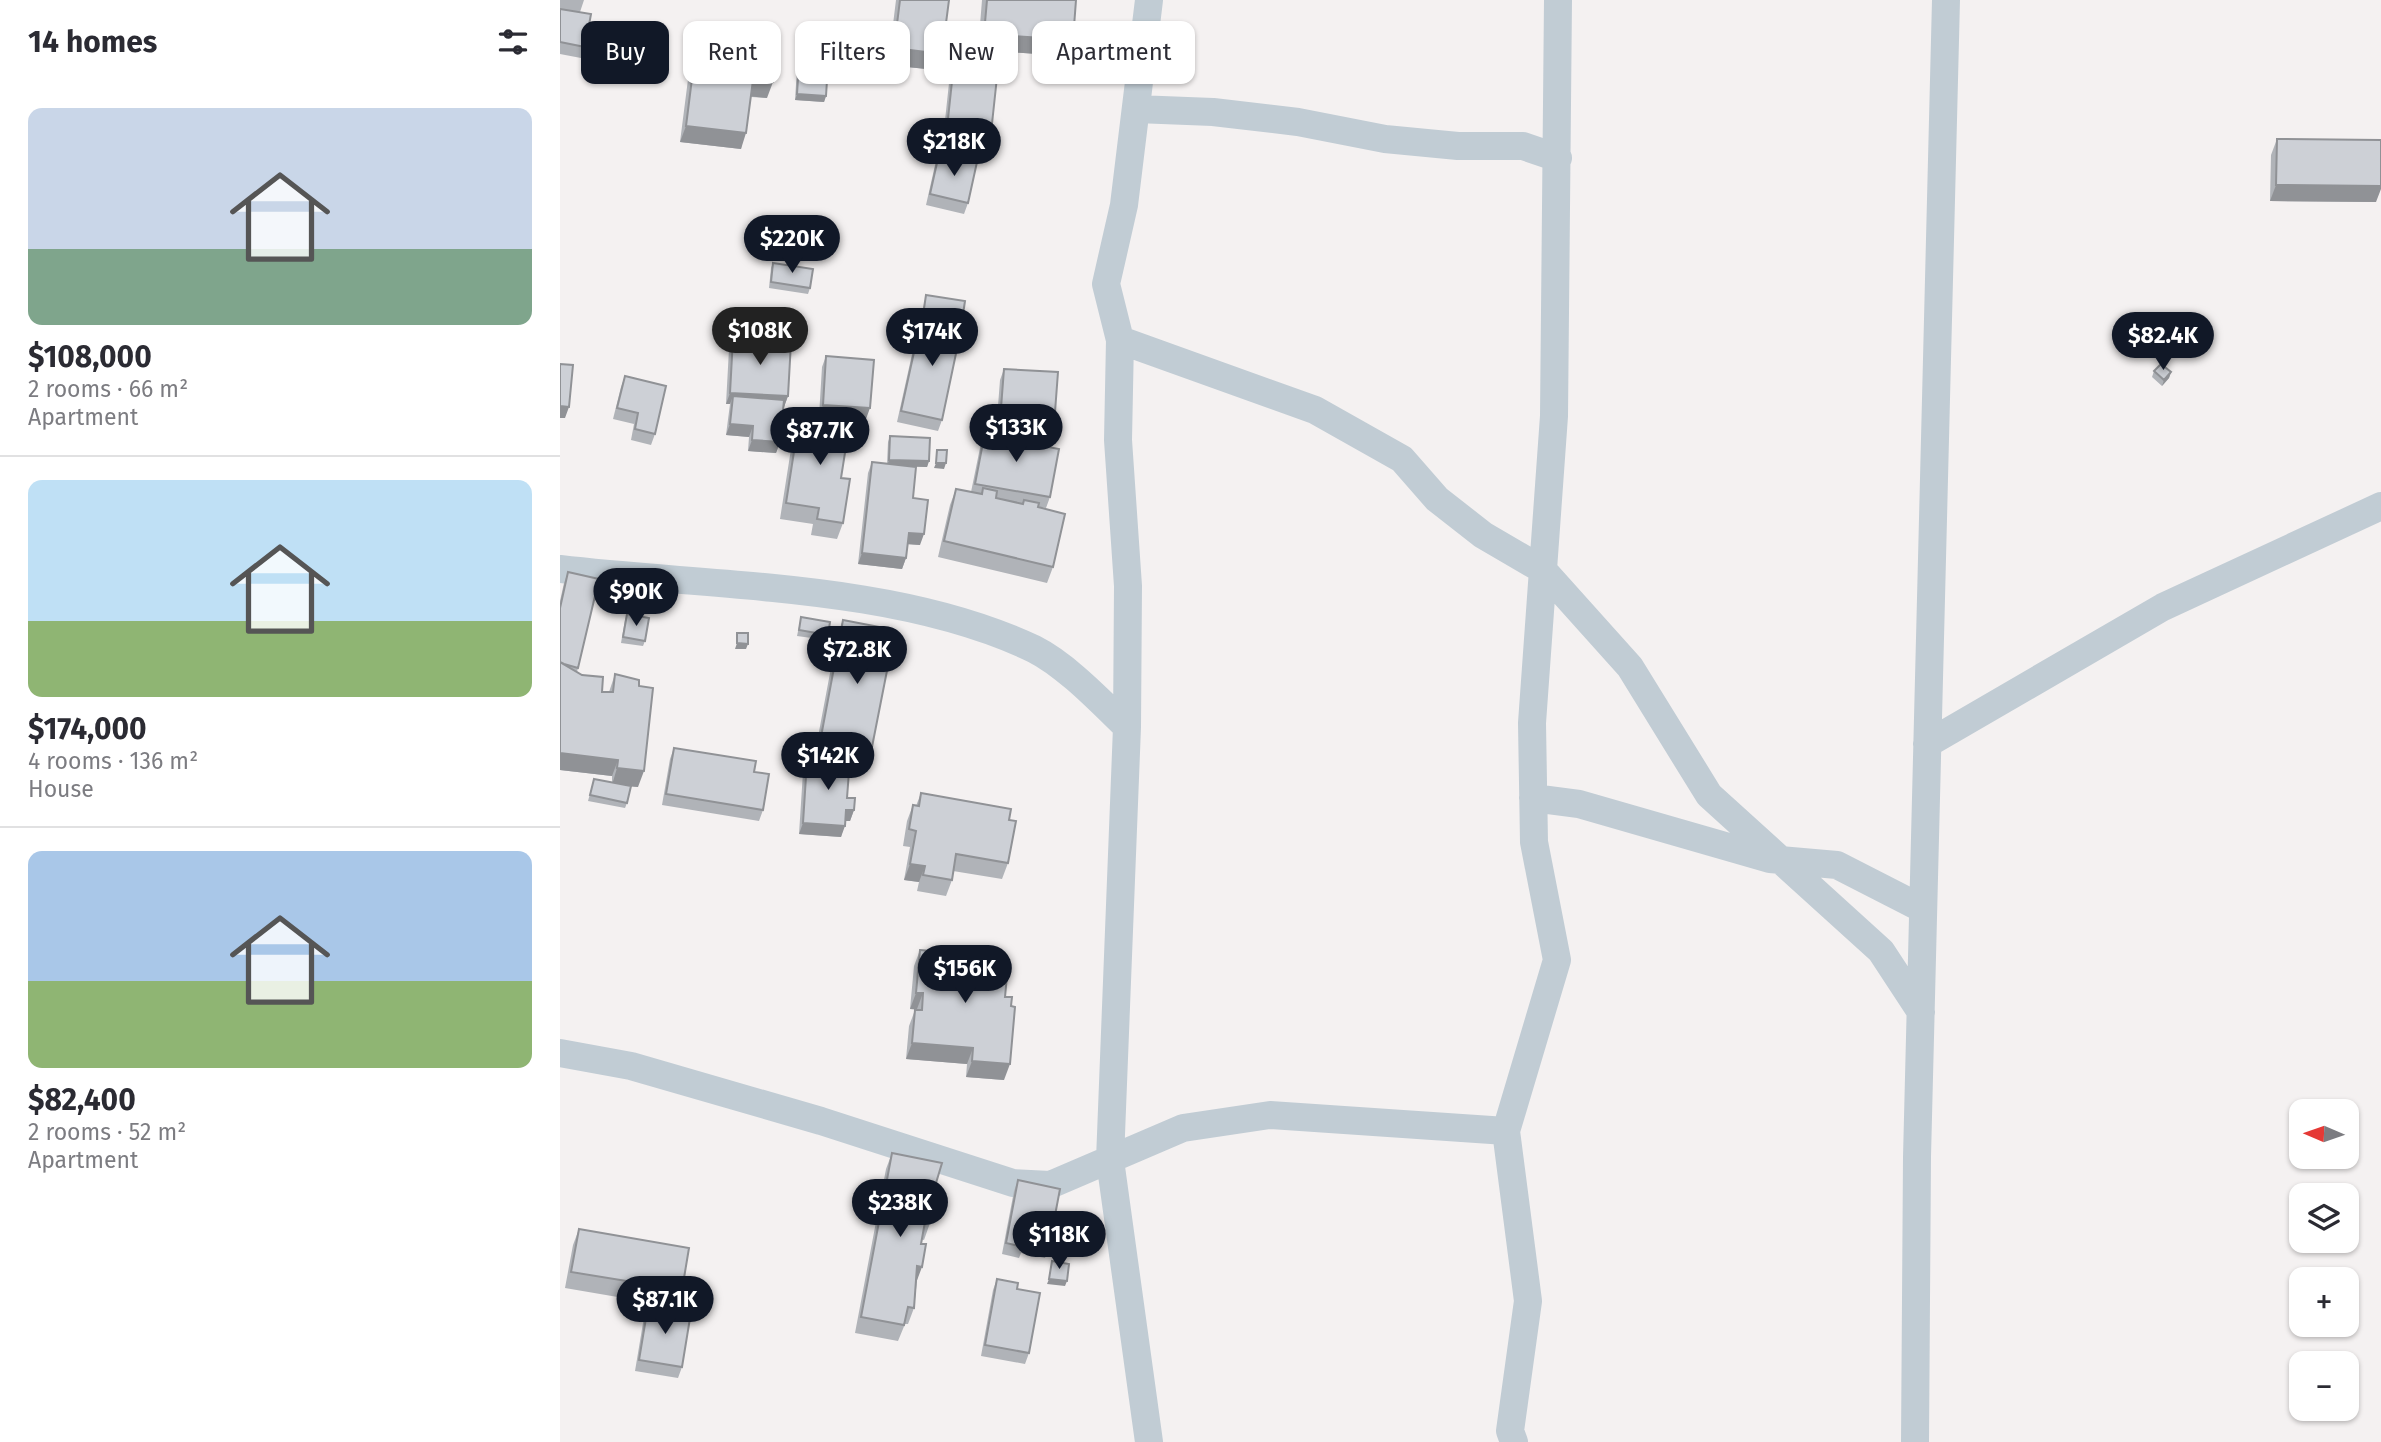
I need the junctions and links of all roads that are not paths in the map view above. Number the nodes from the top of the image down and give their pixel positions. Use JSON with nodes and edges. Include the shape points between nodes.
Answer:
{"nodes":[{"id":1,"x":1149,"y":0,"type":"edge"},
{"id":2,"x":1558,"y":0,"type":"edge"},
{"id":3,"x":1946,"y":0,"type":"edge"},
{"id":4,"x":1136,"y":109,"type":"junction"},
{"id":5,"x":1559,"y":158,"type":"junction"},
{"id":6,"x":1120,"y":340,"type":"junction"},
{"id":7,"x":2381,"y":506,"type":"edge"},
{"id":8,"x":560,"y":569,"type":"edge"},
{"id":9,"x":1543,"y":570,"type":"junction"},
{"id":10,"x":1127,"y":727,"type":"junction"},
{"id":11,"x":1927,"y":744,"type":"junction"},
{"id":12,"x":1533,"y":798,"type":"junction"},
{"id":13,"x":1781,"y":860,"type":"junction"},
{"id":14,"x":1923,"y":909,"type":"junction"},
{"id":15,"x":1920,"y":1012,"type":"junction"},
{"id":16,"x":560,"y":1054,"type":"edge"},
{"id":17,"x":1506,"y":1131,"type":"junction"},
{"id":18,"x":1110,"y":1160,"type":"junction"},
{"id":19,"x":1149,"y":1442,"type":"edge"},
{"id":20,"x":1514,"y":1442,"type":"edge"},
{"id":21,"x":1915,"y":1442,"type":"edge"}],
"edges":[{"from":1,"to":4,"type":"street"},
{"from":2,"to":5,"type":"street"},
{"from":3,"to":11,"type":"street"},
{"from":4,"to":5,"type":"street","via":[[1213,112],[1458,146],[1523,145]]},
{"from":4,"to":6,"type":"street","via":[[1124,205],[1106,284]]},
{"from":5,"to":9,"type":"street","via":[[1554,416]]},
{"from":6,"to":9,"type":"street","via":[[1315,410],[1402,459],[1437,499],[1483,535]]},
{"from":6,"to":10,"type":"street","via":[[1118,440],[1128,586]]},
{"from":7,"to":11,"type":"street","via":[[2163,607]]},
{"from":8,"to":10,"type":"street","via":[[839,595],[971,624],[1036,650]]},
{"from":9,"to":12,"type":"street","via":[[1532,723]]},
{"from":9,"to":13,"type":"street","via":[[1630,667],[1709,795]]},
{"from":10,"to":18,"type":"street"},
{"from":11,"to":14,"type":"street"},
{"from":12,"to":13,"type":"street","via":[[1579,803]]},
{"from":12,"to":17,"type":"street","via":[[1534,842],[1558,960]]},
{"from":13,"to":14,"type":"street","via":[[1837,865]]},
{"from":13,"to":15,"type":"street","via":[[1881,951]]},
{"from":14,"to":15,"type":"street"},
{"from":15,"to":21,"type":"street"},
{"from":16,"to":18,"type":"street","via":[[631,1066],[1013,1183],[1050,1185]]},
{"from":17,"to":18,"type":"street","via":[[1270,1115],[1183,1128]]},
{"from":17,"to":20,"type":"street","via":[[1528,1301],[1510,1431]]},
{"from":18,"to":19,"type":"street"}]}
